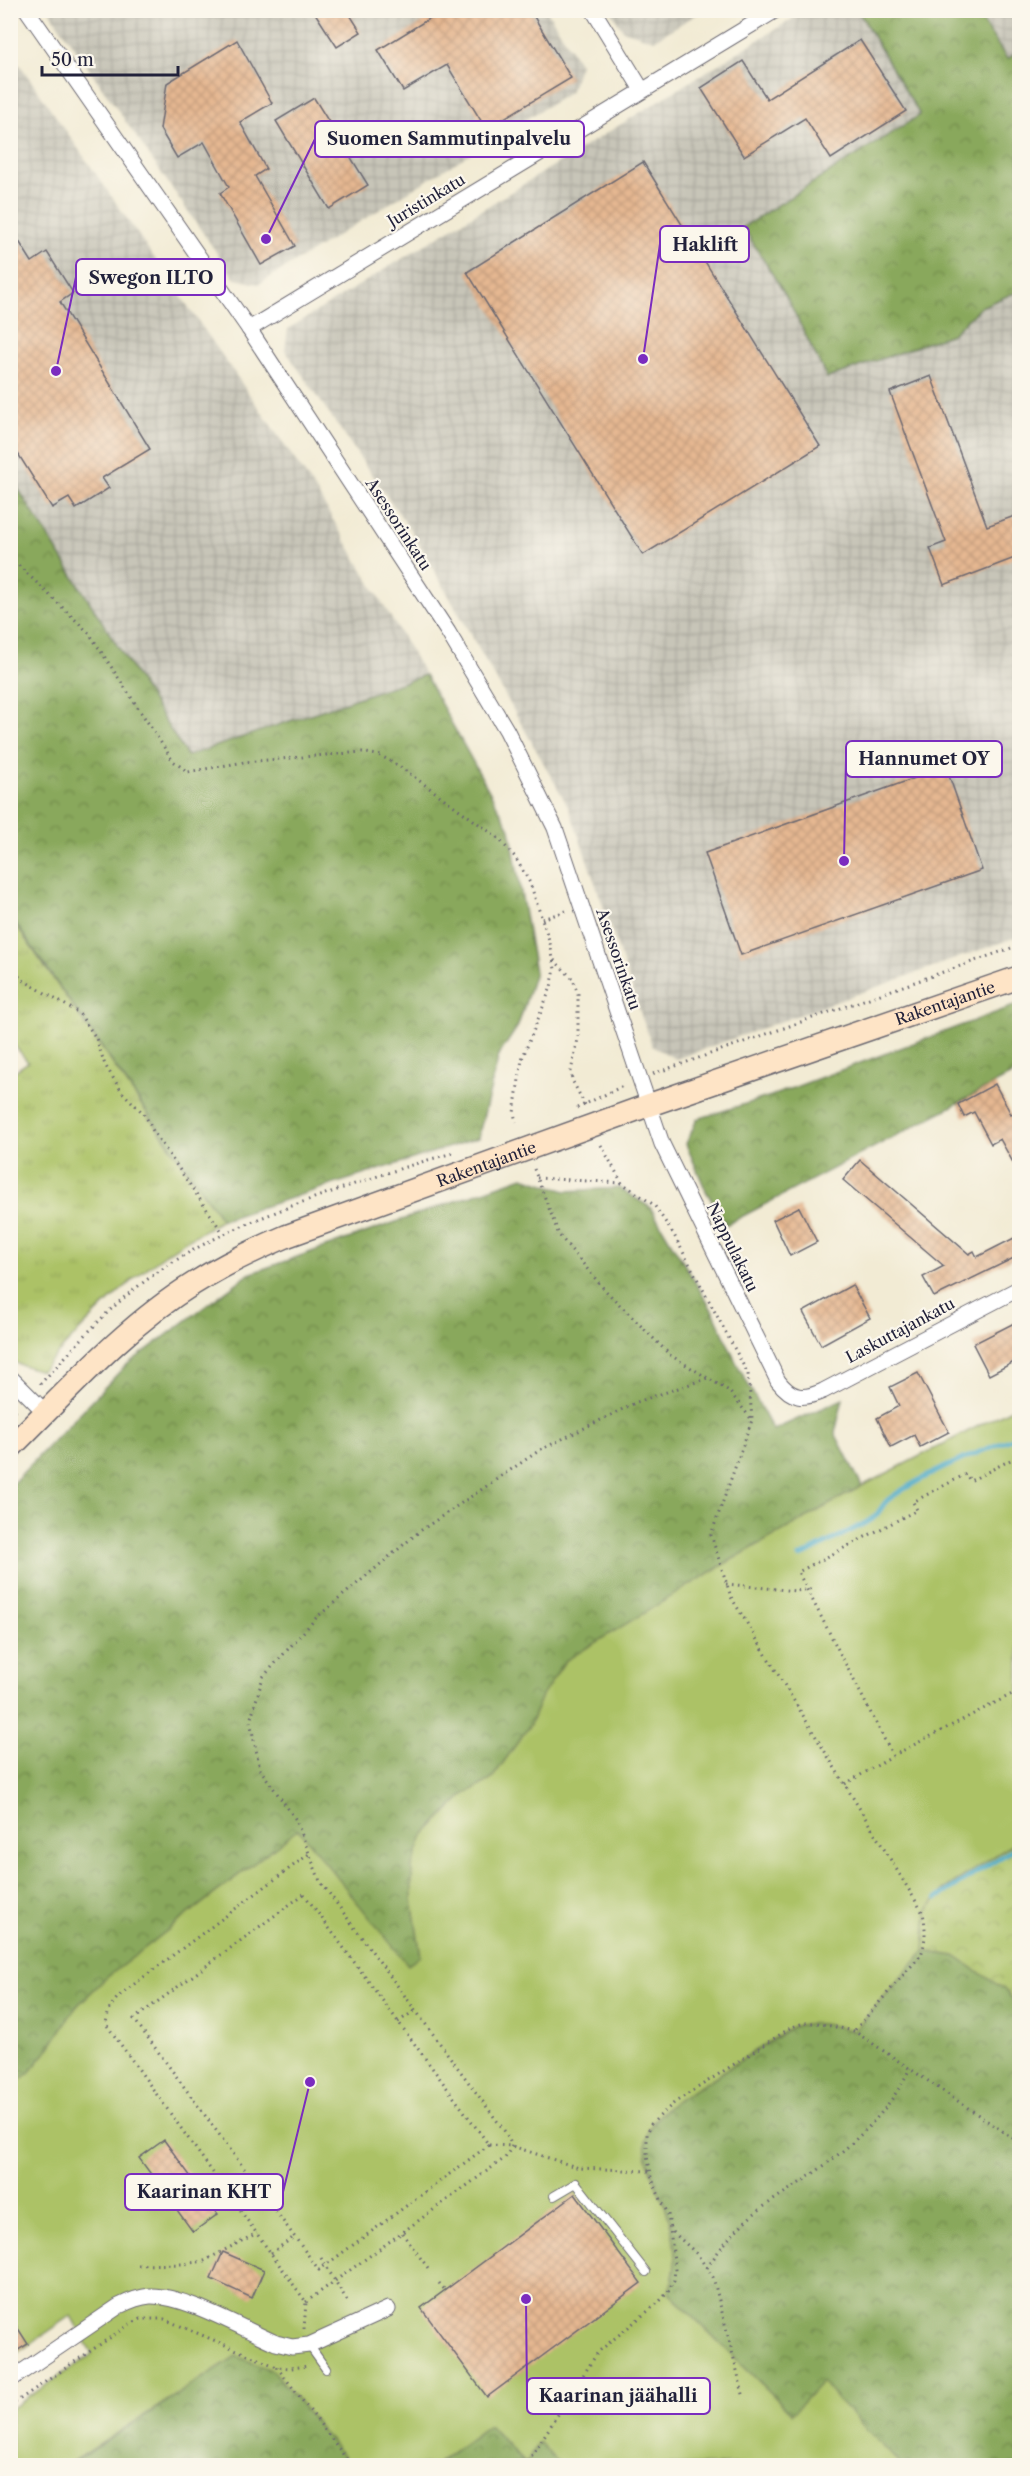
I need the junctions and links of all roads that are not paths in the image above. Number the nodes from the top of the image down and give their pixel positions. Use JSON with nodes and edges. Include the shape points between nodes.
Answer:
{"nodes":[{"id":1,"x":27,"y":10,"type":"edge"},
{"id":2,"x":593,"y":10,"type":"edge"},
{"id":3,"x":776,"y":10,"type":"edge"},
{"id":4,"x":642,"y":90,"type":"junction"},
{"id":5,"x":249,"y":329,"type":"junction"},
{"id":6,"x":1020,"y":977,"type":"edge"},
{"id":7,"x":649,"y":1105,"type":"junction"},
{"id":8,"x":1020,"y":1288,"type":"edge"},
{"id":9,"x":10,"y":1377,"type":"edge"},
{"id":10,"x":796,"y":1398,"type":"joint"},
{"id":11,"x":46,"y":1413,"type":"junction"},
{"id":12,"x":10,"y":1448,"type":"edge"},
{"id":13,"x":554,"y":2196,"type":"dead end"},
{"id":14,"x":646,"y":2272,"type":"dead end"},
{"id":15,"x":388,"y":2309,"type":"dead end"},
{"id":16,"x":309,"y":2345,"type":"junction"},
{"id":17,"x":326,"y":2369,"type":"dead end"},
{"id":18,"x":10,"y":2380,"type":"edge"}],
"edges":[{"from":1,"to":5,"type":"street","name":"Asessorinkatu"},
{"from":2,"to":4,"type":"street"},
{"from":3,"to":4,"type":"street","name":"Juristinkatu"},
{"from":4,"to":5,"type":"street","name":"Juristinkatu"},
{"from":5,"to":7,"type":"street","name":"Asessorinkatu","via":[[448,632],[507,731],[555,828]]},
{"from":6,"to":7,"type":"street","name":"Rakentajantie"},
{"from":7,"to":10,"type":"street","name":"Nappulakatu","via":[[662,1144],[778,1381]]},
{"from":7,"to":11,"type":"street","name":"Rakentajantie","via":[[249,1252],[160,1308]]},
{"from":8,"to":10,"type":"street","name":"Laskuttajankatu","via":[[823,1391]]},
{"from":9,"to":11,"type":"street"},
{"from":11,"to":12,"type":"street","name":"Rakentajantie"},
{"from":13,"to":14,"type":"lane","via":[[576,2183]]},
{"from":15,"to":16,"type":"street"},
{"from":16,"to":17,"type":"lane"},
{"from":16,"to":18,"type":"street","via":[[292,2347],[276,2343],[184,2303],[149,2296],[119,2306]]}]}
